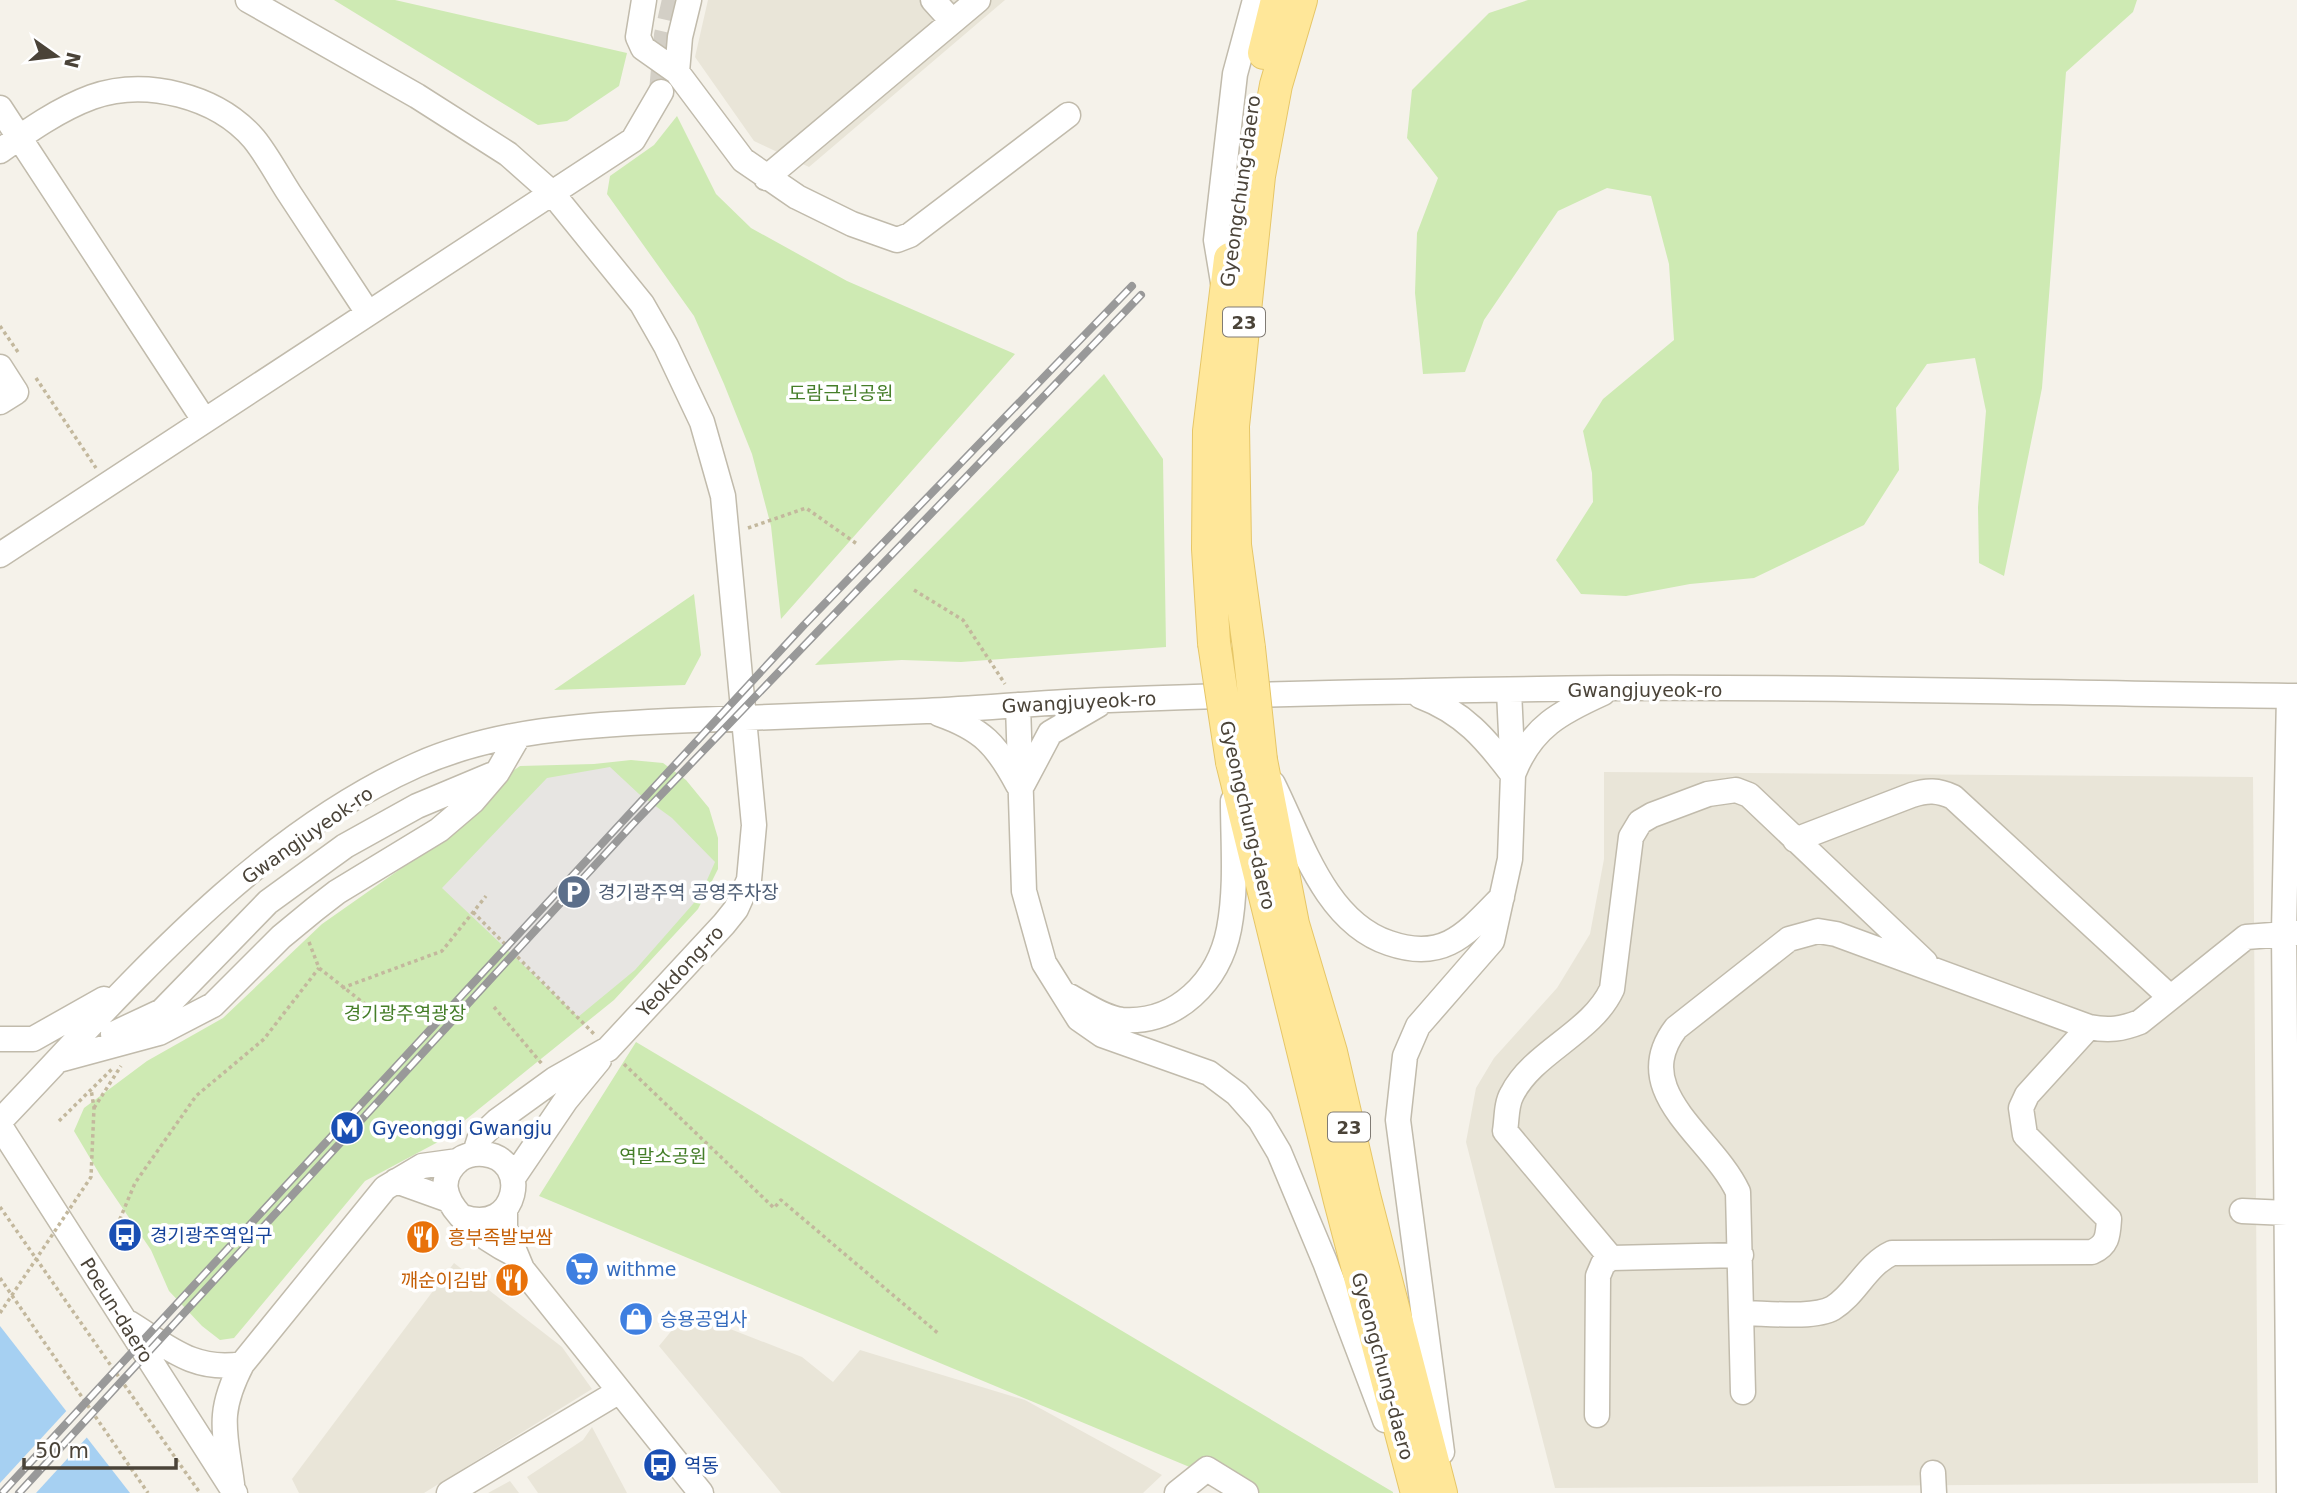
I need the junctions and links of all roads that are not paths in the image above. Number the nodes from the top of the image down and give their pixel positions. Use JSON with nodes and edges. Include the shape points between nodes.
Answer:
{"nodes":[{"id":1,"x":248,"y":0,"type":"edge"},
{"id":2,"x":644,"y":0,"type":"edge"},
{"id":3,"x":689,"y":0,"type":"edge"},
{"id":4,"x":933,"y":0,"type":"edge"},
{"id":5,"x":978,"y":0,"type":"edge"},
{"id":6,"x":1255,"y":0,"type":"edge"},
{"id":7,"x":1277,"y":0,"type":"edge"},
{"id":8,"x":1301,"y":0,"type":"edge"},
{"id":9,"x":952,"y":21,"type":"junction"},
{"id":10,"x":677,"y":72,"type":"junction"},
{"id":11,"x":661,"y":92,"type":"tunnel mouth"},
{"id":12,"x":0,"y":108,"type":"edge"},
{"id":13,"x":1068,"y":115,"type":"dead end"},
{"id":14,"x":9,"y":144,"type":"edge"},
{"id":15,"x":766,"y":177,"type":"junction"},
{"id":16,"x":552,"y":193,"type":"junction"},
{"id":17,"x":1225,"y":294,"type":"junction"},
{"id":18,"x":368,"y":313,"type":"junction"},
{"id":19,"x":11,"y":364,"type":"edge"},
{"id":20,"x":0,"y":402,"type":"edge"},
{"id":21,"x":204,"y":420,"type":"junction"},
{"id":22,"x":0,"y":555,"type":"edge"},
{"id":23,"x":1614,"y":688,"type":"junction"},
{"id":24,"x":1509,"y":691,"type":"junction"},
{"id":25,"x":1410,"y":692,"type":"junction"},
{"id":26,"x":2293,"y":696,"type":"edge"},
{"id":27,"x":1108,"y":700,"type":"junction"},
{"id":28,"x":1018,"y":705,"type":"junction"},
{"id":29,"x":928,"y":710,"type":"junction"},
{"id":30,"x":743,"y":717,"type":"junction"},
{"id":31,"x":519,"y":735,"type":"junction"},
{"id":32,"x":1246,"y":761,"type":"junction"},
{"id":33,"x":497,"y":773,"type":"junction"},
{"id":34,"x":1513,"y":775,"type":"junction"},
{"id":35,"x":1020,"y":789,"type":"junction"},
{"id":36,"x":1795,"y":840,"type":"junction"},
{"id":37,"x":1503,"y":896,"type":"junction"},
{"id":38,"x":2291,"y":933,"type":"edge"},
{"id":39,"x":1933,"y":970,"type":"junction"},
{"id":40,"x":137,"y":978,"type":"junction"},
{"id":41,"x":1065,"y":994,"type":"junction"},
{"id":42,"x":2170,"y":997,"type":"junction"},
{"id":43,"x":2089,"y":1027,"type":"junction"},
{"id":44,"x":0,"y":1039,"type":"edge"},
{"id":45,"x":608,"y":1049,"type":"junction"},
{"id":46,"x":59,"y":1060,"type":"junction"},
{"id":47,"x":0,"y":1121,"type":"edge"},
{"id":48,"x":0,"y":1126,"type":"edge"},
{"id":49,"x":467,"y":1157,"type":"junction"},
{"id":50,"x":513,"y":1178,"type":"junction"},
{"id":51,"x":396,"y":1181,"type":"junction"},
{"id":52,"x":456,"y":1208,"type":"junction"},
{"id":53,"x":505,"y":1210,"type":"junction"},
{"id":54,"x":2242,"y":1211,"type":"dead end"},
{"id":55,"x":2287,"y":1213,"type":"junction"},
{"id":56,"x":514,"y":1254,"type":"junction"},
{"id":57,"x":1741,"y":1255,"type":"junction"},
{"id":58,"x":1611,"y":1258,"type":"junction"},
{"id":59,"x":1742,"y":1313,"type":"junction"},
{"id":60,"x":126,"y":1322,"type":"junction"},
{"id":61,"x":242,"y":1364,"type":"junction"},
{"id":62,"x":618,"y":1392,"type":"junction"},
{"id":63,"x":1743,"y":1392,"type":"dead end"},
{"id":64,"x":1597,"y":1415,"type":"dead end"},
{"id":65,"x":234,"y":1491,"type":"edge"},
{"id":66,"x":449,"y":1493,"type":"edge"},
{"id":67,"x":701,"y":1493,"type":"edge"},
{"id":68,"x":1177,"y":1493,"type":"edge"},
{"id":69,"x":1246,"y":1493,"type":"edge"},
{"id":70,"x":1415,"y":1493,"type":"edge"},
{"id":71,"x":1441,"y":1493,"type":"edge"},
{"id":72,"x":1447,"y":1493,"type":"edge"},
{"id":73,"x":2289,"y":1493,"type":"edge"}],
"edges":[{"from":1,"to":16,"type":"street","name":"Yeokdong-ro","via":[[417,96],[508,154]]},
{"from":2,"to":10,"type":"street","via":[[638,37],[650,56]]},
{"from":3,"to":10,"type":"street"},
{"from":4,"to":9,"type":"street"},
{"from":5,"to":9,"type":"street"},
{"from":6,"to":17,"type":"street","via":[[1235,75],[1216,240]]},
{"from":7,"to":17,"type":"main road","name":"Gyeongchung-daero","number":"23","via":[[1254,89]]},
{"from":8,"to":32,"type":"main road","name":"Gyeongchung-daero","number":"23","bridge":true,"via":[[1276,85],[1259,176],[1233,426],[1235,545],[1250,648]]},
{"from":9,"to":15,"type":"street"},
{"from":10,"to":15,"type":"street","via":[[743,160]]},
{"from":11,"to":16,"type":"street","via":[[634,139]]},
{"from":12,"to":14,"type":"street"},
{"from":13,"to":15,"type":"street","via":[[924,225],[897,240],[852,224]]},
{"from":14,"to":18,"type":"street","via":[[73,106],[111,93],[163,91],[216,109],[254,139]]},
{"from":14,"to":21,"type":"street"},
{"from":16,"to":18,"type":"street"},
{"from":16,"to":30,"type":"street","name":"Yeokdong-ro","via":[[614,266],[666,346],[702,422],[729,535]]},
{"from":17,"to":32,"type":"main road","name":"Gyeongchung-daero","number":"23","bridge":true,"via":[[1209,431],[1208,549],[1214,643]]},
{"from":18,"to":21,"type":"street"},
{"from":19,"to":20,"type":"street","via":[[16,392]]},
{"from":21,"to":22,"type":"street"},
{"from":23,"to":24,"type":"street","name":"Gwangjuyeok-ro"},
{"from":23,"to":26,"type":"street","name":"Gwangjuyeok-ro"},
{"from":23,"to":34,"type":"street","via":[[1561,712],[1522,751]]},
{"from":24,"to":25,"type":"street","name":"Gwangjuyeok-ro"},
{"from":24,"to":34,"type":"street"},
{"from":25,"to":27,"type":"street","name":"Gwangjuyeok-ro"},
{"from":25,"to":34,"type":"street","via":[[1465,719]]},
{"from":26,"to":38,"type":"street"},
{"from":27,"to":28,"type":"street","name":"Gwangjuyeok-ro"},
{"from":27,"to":35,"type":"street","via":[[1050,733]]},
{"from":28,"to":29,"type":"street","name":"Gwangjuyeok-ro"},
{"from":28,"to":35,"type":"street"},
{"from":29,"to":30,"type":"street","name":"Gwangjuyeok-ro"},
{"from":29,"to":35,"type":"street","via":[[967,723],[984,737],[1000,752]]},
{"from":30,"to":31,"type":"street","name":"Gwangjuyeok-ro","via":[[598,725]]},
{"from":30,"to":45,"type":"street","name":"Yeokdong-ro","via":[[754,825],[752,866],[744,894],[724,923]]},
{"from":31,"to":33,"type":"street"},
{"from":31,"to":40,"type":"street","name":"Gwangjuyeok-ro","via":[[425,762],[360,795],[297,837],[215,903]]},
{"from":32,"to":37,"type":"street","via":[[1329,897],[1371,937],[1423,952],[1450,943]]},
{"from":32,"to":41,"type":"street","via":[[1229,930],[1219,961],[1204,985],[1181,1006],[1153,1019],[1119,1020]]},
{"from":32,"to":70,"type":"main road","name":"Gyeongchung-daero","number":"23","via":[[1340,1201]]},
{"from":32,"to":71,"type":"main road","name":"Gyeongchung-daero","number":"23","via":[[1331,1052]]},
{"from":33,"to":46,"type":"street","via":[[417,806],[345,846],[268,902],[162,1011]]},
{"from":33,"to":46,"type":"street","via":[[439,830],[337,892],[281,937],[213,1005],[159,1033]]},
{"from":34,"to":37,"type":"street","via":[[1510,859]]},
{"from":35,"to":41,"type":"street","via":[[1024,891],[1044,963]]},
{"from":36,"to":39,"type":"street"},
{"from":36,"to":42,"type":"street","via":[[1925,791],[1940,791],[1953,797]]},
{"from":36,"to":58,"type":"street","via":[[1749,795],[1736,790],[1708,794],[1640,822],[1631,837],[1612,989],[1604,1007],[1511,1094],[1505,1131]]},
{"from":37,"to":72,"type":"street","via":[[1492,941],[1418,1026],[1405,1056],[1398,1120]]},
{"from":38,"to":42,"type":"street","via":[[2246,937]]},
{"from":38,"to":55,"type":"street"},
{"from":39,"to":43,"type":"street"},
{"from":39,"to":57,"type":"street","via":[[1836,934],[1804,933],[1789,939],[1676,1028],[1664,1044],[1660,1080],[1738,1192]]},
{"from":40,"to":44,"type":"street","via":[[47,1033],[33,1039]]},
{"from":40,"to":46,"type":"street","name":"Gwangjuyeok-ro"},
{"from":41,"to":70,"type":"street","via":[[1079,1019],[1102,1035],[1209,1073],[1237,1094],[1260,1120],[1279,1152],[1325,1262]]},
{"from":42,"to":43,"type":"street","via":[[2140,1022],[2122,1029]]},
{"from":43,"to":59,"type":"street","via":[[2027,1095],[2021,1108],[2025,1135],[2109,1219],[2103,1247],[2092,1252],[1892,1253],[1877,1260],[1835,1307],[1821,1313]]},
{"from":45,"to":49,"type":"street","name":"Yeokdong-ro","via":[[555,1079],[480,1136]]},
{"from":45,"to":50,"type":"street","via":[[566,1100]]},
{"from":46,"to":47,"type":"street","name":"Gwangjuyeok-ro"},
{"from":48,"to":60,"type":"street","name":"Poeun-daero"},
{"from":49,"to":50,"type":"street","via":[[499,1158]]},
{"from":49,"to":51,"type":"street","via":[[422,1166]]},
{"from":49,"to":52,"type":"street","name":"Yeokdong-ro","via":[[447,1179]]},
{"from":50,"to":53,"type":"street","via":[[511,1201]]},
{"from":51,"to":52,"type":"street"},
{"from":51,"to":61,"type":"street","via":[[373,1199]]},
{"from":52,"to":53,"type":"street","via":[[485,1221]]},
{"from":52,"to":56,"type":"street","via":[[483,1239]]},
{"from":53,"to":56,"type":"street"},
{"from":54,"to":55,"type":"street"},
{"from":55,"to":73,"type":"street"},
{"from":56,"to":62,"type":"street"},
{"from":57,"to":58,"type":"street"},
{"from":57,"to":59,"type":"street"},
{"from":58,"to":64,"type":"street","via":[[1598,1276]]},
{"from":59,"to":63,"type":"street"},
{"from":60,"to":61,"type":"street","via":[[204,1365]]},
{"from":60,"to":65,"type":"street","name":"Poeun-daero"},
{"from":61,"to":65,"type":"street","via":[[223,1413]]},
{"from":62,"to":66,"type":"street"},
{"from":62,"to":67,"type":"street"},
{"from":68,"to":69,"type":"street","via":[[1207,1469]]}]}
